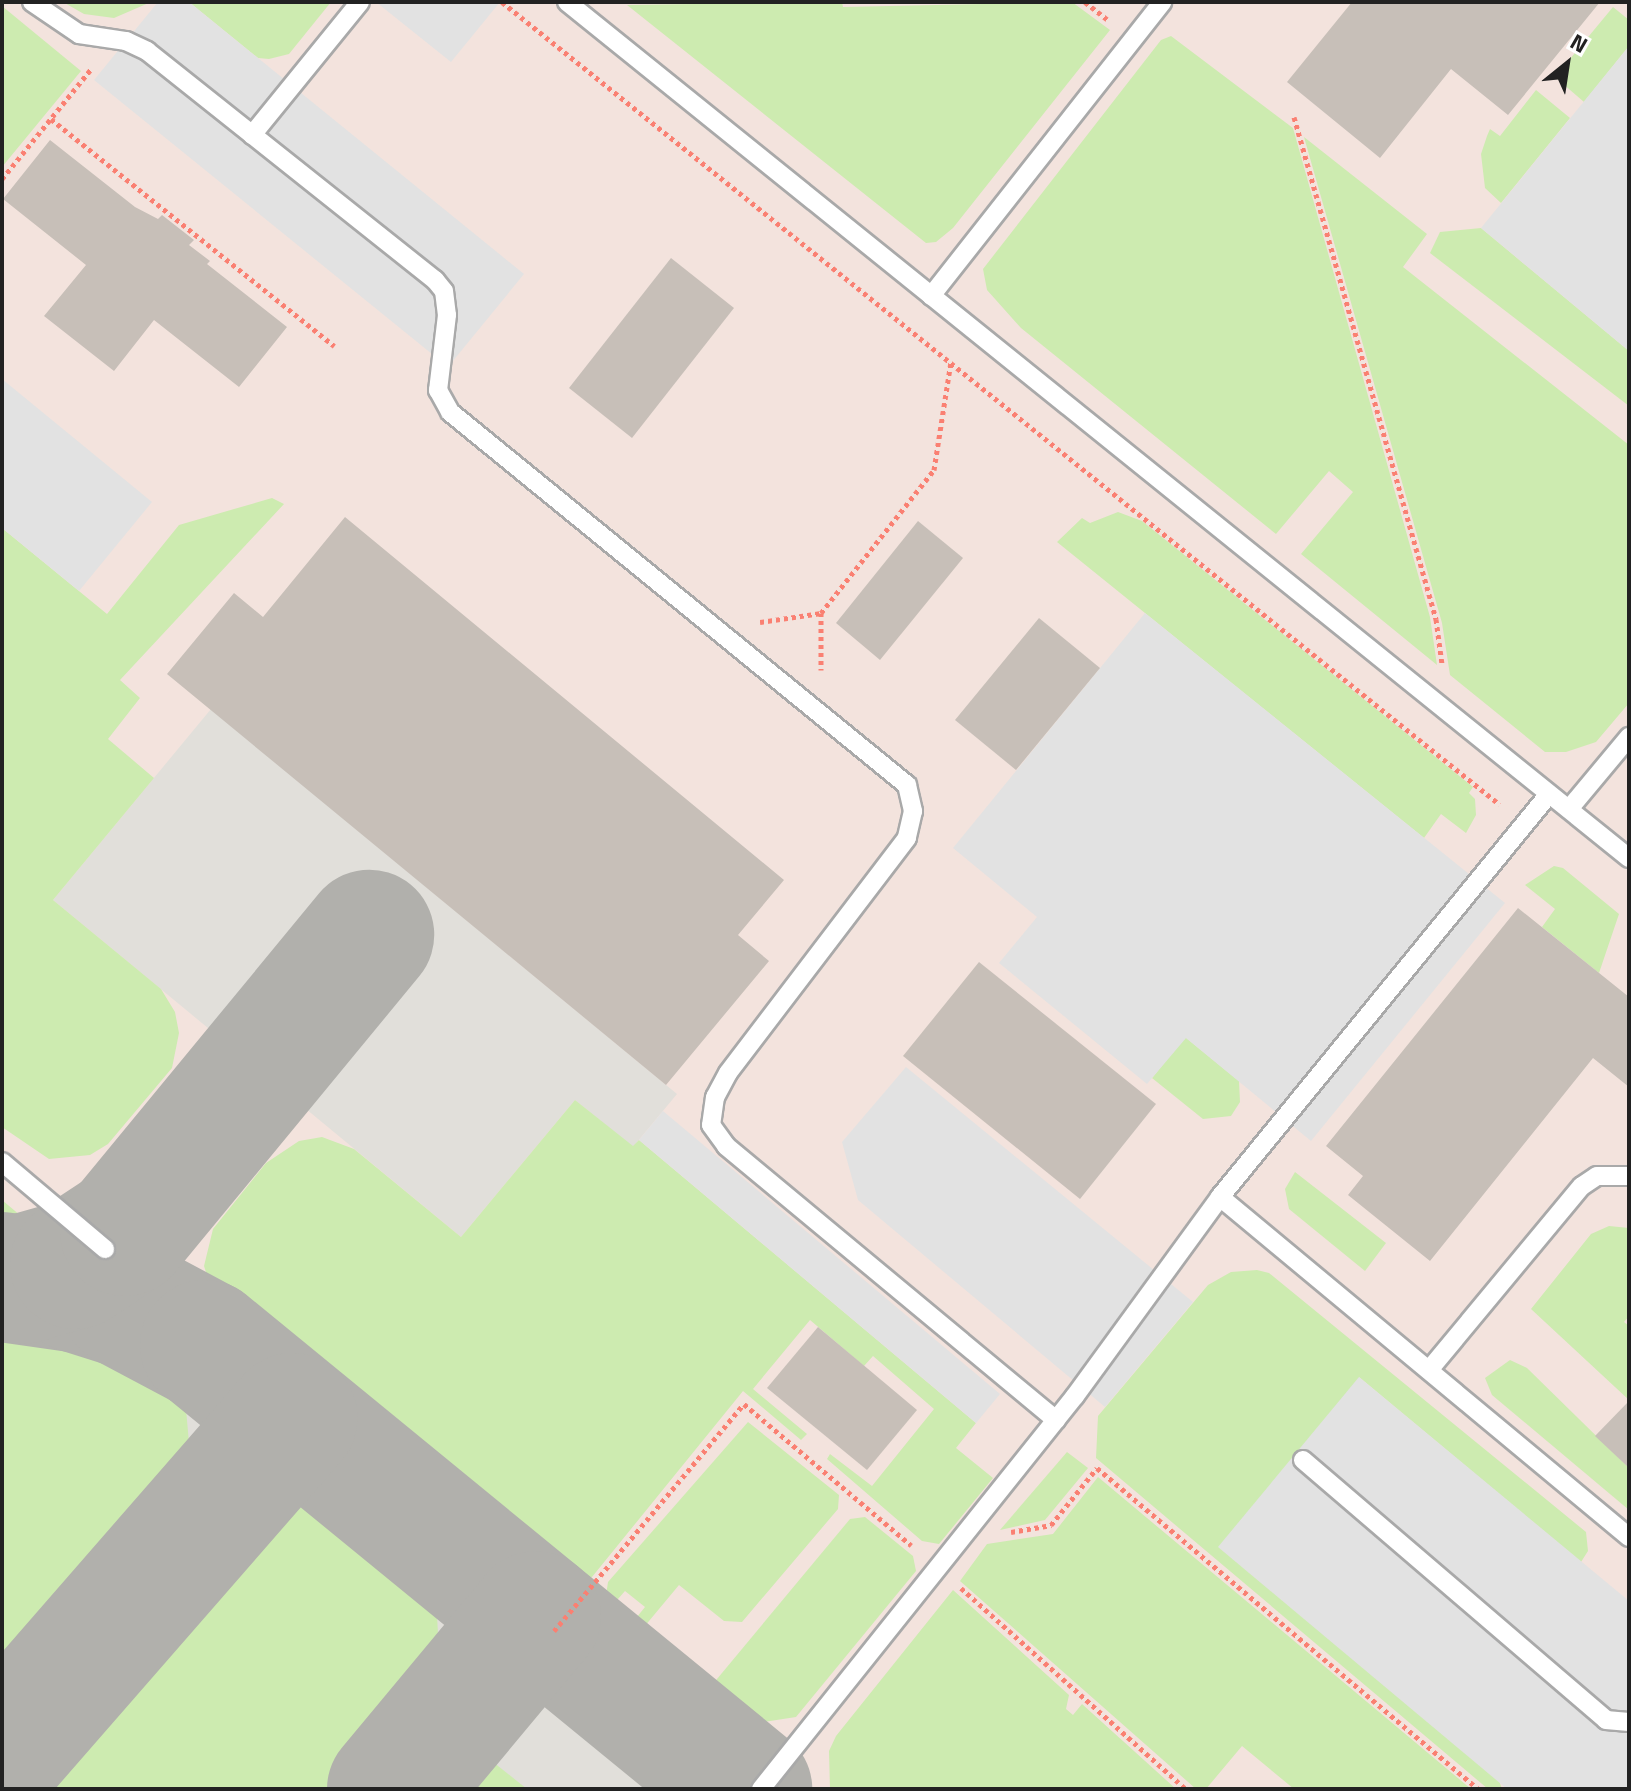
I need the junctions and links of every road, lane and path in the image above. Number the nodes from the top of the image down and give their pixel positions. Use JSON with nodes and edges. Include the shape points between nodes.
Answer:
{"nodes":[{"id":1,"x":32,"y":2,"type":"edge"},
{"id":2,"x":360,"y":2,"type":"edge"},
{"id":3,"x":502,"y":2,"type":"edge"},
{"id":4,"x":567,"y":2,"type":"edge"},
{"id":5,"x":1162,"y":2,"type":"edge"},
{"id":6,"x":116,"y":40,"type":"junction"},
{"id":7,"x":1294,"y":117,"type":"dead end"},
{"id":8,"x":51,"y":119,"type":"junction"},
{"id":9,"x":252,"y":135,"type":"junction"},
{"id":10,"x":2,"y":179,"type":"edge"},
{"id":11,"x":931,"y":296,"type":"junction"},
{"id":12,"x":334,"y":346,"type":"dead end"},
{"id":13,"x":951,"y":362,"type":"junction"},
{"id":14,"x":821,"y":613,"type":"junction"},
{"id":15,"x":716,"y":629,"type":"junction"},
{"id":16,"x":1448,"y":713,"type":"junction"},
{"id":17,"x":821,"y":715,"type":"junction"},
{"id":18,"x":1629,"y":737,"type":"edge"},
{"id":19,"x":1549,"y":794,"type":"junction"},
{"id":20,"x":1569,"y":809,"type":"junction"},
{"id":21,"x":1524,"y":824,"type":"junction"},
{"id":22,"x":1629,"y":858,"type":"edge"},
{"id":23,"x":2,"y":1162,"type":"edge"},
{"id":24,"x":1629,"y":1176,"type":"edge"},
{"id":25,"x":1220,"y":1197,"type":"junction"},
{"id":26,"x":105,"y":1249,"type":"dead end"},
{"id":27,"x":1429,"y":1370,"type":"junction"},
{"id":28,"x":1056,"y":1420,"type":"junction"},
{"id":29,"x":1303,"y":1460,"type":"dead end"},
{"id":30,"x":1629,"y":1537,"type":"edge"},
{"id":31,"x":959,"y":1541,"type":"junction"},
{"id":32,"x":938,"y":1568,"type":"junction"},
{"id":33,"x":554,"y":1631,"type":"dead end"},
{"id":34,"x":1629,"y":1722,"type":"edge"},
{"id":35,"x":761,"y":1789,"type":"edge"},
{"id":36,"x":1186,"y":1789,"type":"edge"},
{"id":37,"x":1478,"y":1789,"type":"edge"}],
"edges":[{"from":1,"to":6,"type":"lane","via":[[79,34]]},
{"from":2,"to":9,"type":"lane"},
{"from":3,"to":13,"type":"path"},
{"from":4,"to":11,"type":"lane"},
{"from":5,"to":11,"type":"lane"},
{"from":6,"to":8,"type":"path"},
{"from":6,"to":9,"type":"lane","via":[[147,51]]},
{"from":7,"to":16,"type":"path","via":[[1436,619]]},
{"from":8,"to":10,"type":"path"},
{"from":8,"to":12,"type":"path"},
{"from":9,"to":15,"type":"lane","via":[[444,291],[447,315],[438,390],[450,412]]},
{"from":11,"to":16,"type":"lane"},
{"from":13,"to":14,"type":"path","via":[[934,470]]},
{"from":13,"to":21,"type":"path"},
{"from":14,"to":15,"type":"path"},
{"from":14,"to":17,"type":"path"},
{"from":15,"to":17,"type":"lane"},
{"from":16,"to":19,"type":"lane"},
{"from":17,"to":28,"type":"lane","via":[[907,785],[913,824],[901,848],[728,1073],[715,1097],[711,1125],[726,1146]]},
{"from":18,"to":20,"type":"lane"},
{"from":19,"to":20,"type":"lane"},
{"from":19,"to":21,"type":"lane"},
{"from":20,"to":22,"type":"lane"},
{"from":21,"to":25,"type":"lane"},
{"from":23,"to":26,"type":"lane"},
{"from":24,"to":27,"type":"lane","via":[[1597,1176],[1582,1186]]},
{"from":25,"to":27,"type":"lane"},
{"from":25,"to":28,"type":"lane"},
{"from":27,"to":30,"type":"lane"},
{"from":28,"to":31,"type":"lane"},
{"from":29,"to":34,"type":"lane","via":[[1606,1720]]},
{"from":31,"to":32,"type":"lane"},
{"from":31,"to":37,"type":"path","via":[[1051,1525],[1097,1468]]},
{"from":32,"to":33,"type":"path","via":[[744,1404]]},
{"from":32,"to":35,"type":"lane"},
{"from":32,"to":36,"type":"path"}]}
